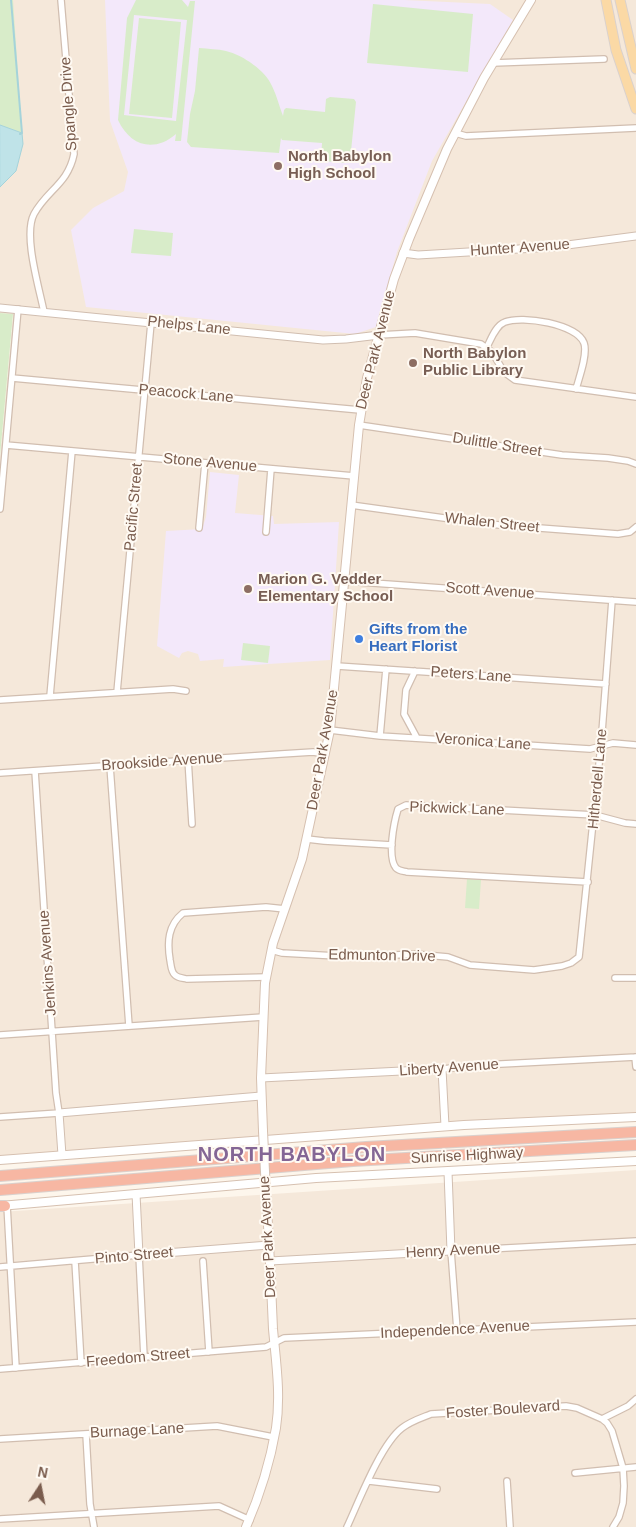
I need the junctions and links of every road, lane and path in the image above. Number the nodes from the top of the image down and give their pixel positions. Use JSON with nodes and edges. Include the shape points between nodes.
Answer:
{"nodes":[{"id":1,"x":62,"y":0,"type":"edge"},
{"id":2,"x":531,"y":0,"type":"edge"},
{"id":3,"x":606,"y":0,"type":"edge"},
{"id":4,"x":620,"y":0,"type":"edge"},
{"id":5,"x":604,"y":59,"type":"dead end"},
{"id":6,"x":635,"y":59,"type":"edge"},
{"id":7,"x":492,"y":63,"type":"junction"},
{"id":8,"x":636,"y":69,"type":"edge"},
{"id":9,"x":636,"y":108,"type":"edge"},
{"id":10,"x":636,"y":128,"type":"edge"},
{"id":11,"x":455,"y":133,"type":"junction"},
{"id":12,"x":636,"y":236,"type":"edge"},
{"id":13,"x":403,"y":253,"type":"junction"},
{"id":14,"x":0,"y":308,"type":"edge"},
{"id":15,"x":18,"y":310,"type":"junction"},
{"id":16,"x":44,"y":312,"type":"junction"},
{"id":17,"x":151,"y":322,"type":"junction"},
{"id":18,"x":379,"y":335,"type":"junction"},
{"id":19,"x":487,"y":347,"type":"junction"},
{"id":20,"x":12,"y":378,"type":"junction"},
{"id":21,"x":576,"y":389,"type":"junction"},
{"id":22,"x":145,"y":390,"type":"junction"},
{"id":23,"x":636,"y":397,"type":"edge"},
{"id":24,"x":360,"y":410,"type":"junction"},
{"id":25,"x":359,"y":425,"type":"junction"},
{"id":26,"x":6,"y":445,"type":"junction"},
{"id":27,"x":72,"y":451,"type":"junction"},
{"id":28,"x":138,"y":457,"type":"junction"},
{"id":29,"x":205,"y":463,"type":"junction"},
{"id":30,"x":636,"y":464,"type":"edge"},
{"id":31,"x":271,"y":469,"type":"junction"},
{"id":32,"x":354,"y":476,"type":"junction"},
{"id":33,"x":352,"y":506,"type":"junction"},
{"id":34,"x":0,"y":509,"type":"edge"},
{"id":35,"x":199,"y":528,"type":"dead end"},
{"id":36,"x":634,"y":529,"type":"edge"},
{"id":37,"x":266,"y":532,"type":"dead end"},
{"id":38,"x":345,"y":581,"type":"junction"},
{"id":39,"x":612,"y":600,"type":"junction"},
{"id":40,"x":636,"y":602,"type":"edge"},
{"id":41,"x":337,"y":666,"type":"junction"},
{"id":42,"x":386,"y":669,"type":"junction"},
{"id":43,"x":415,"y":671,"type":"junction"},
{"id":44,"x":606,"y":684,"type":"junction"},
{"id":45,"x":186,"y":691,"type":"dead end"},
{"id":46,"x":117,"y":692,"type":"junction"},
{"id":47,"x":50,"y":696,"type":"junction"},
{"id":48,"x":0,"y":700,"type":"edge"},
{"id":49,"x":330,"y":730,"type":"junction"},
{"id":50,"x":380,"y":736,"type":"junction"},
{"id":51,"x":417,"y":738,"type":"junction"},
{"id":52,"x":636,"y":745,"type":"edge"},
{"id":53,"x":601,"y":746,"type":"junction"},
{"id":54,"x":325,"y":754,"type":"junction"},
{"id":55,"x":188,"y":760,"type":"junction"},
{"id":56,"x":110,"y":766,"type":"junction"},
{"id":57,"x":35,"y":771,"type":"junction"},
{"id":58,"x":0,"y":773,"type":"edge"},
{"id":59,"x":594,"y":815,"type":"junction"},
{"id":60,"x":192,"y":824,"type":"dead end"},
{"id":61,"x":636,"y":824,"type":"edge"},
{"id":62,"x":307,"y":839,"type":"junction"},
{"id":63,"x":392,"y":845,"type":"junction"},
{"id":64,"x":588,"y":882,"type":"junction"},
{"id":65,"x":285,"y":909,"type":"junction"},
{"id":66,"x":271,"y":950,"type":"junction"},
{"id":67,"x":579,"y":957,"type":"joint"},
{"id":68,"x":266,"y":977,"type":"junction"},
{"id":69,"x":615,"y":978,"type":"dead end"},
{"id":70,"x":636,"y":978,"type":"edge"},
{"id":71,"x":263,"y":1017,"type":"junction"},
{"id":72,"x":129,"y":1026,"type":"junction"},
{"id":73,"x":53,"y":1032,"type":"junction"},
{"id":74,"x":0,"y":1035,"type":"edge"},
{"id":75,"x":636,"y":1057,"type":"edge"},
{"id":76,"x":636,"y":1067,"type":"edge"},
{"id":77,"x":442,"y":1069,"type":"junction"},
{"id":78,"x":261,"y":1078,"type":"junction"},
{"id":79,"x":261,"y":1096,"type":"junction"},
{"id":80,"x":59,"y":1112,"type":"junction"},
{"id":81,"x":636,"y":1116,"type":"edge"},
{"id":82,"x":0,"y":1117,"type":"edge"},
{"id":83,"x":445,"y":1126,"type":"junction"},
{"id":84,"x":636,"y":1132,"type":"edge"},
{"id":85,"x":636,"y":1145,"type":"edge"},
{"id":86,"x":62,"y":1155,"type":"junction"},
{"id":87,"x":0,"y":1160,"type":"edge"},
{"id":88,"x":636,"y":1161,"type":"edge"},
{"id":89,"x":448,"y":1172,"type":"junction"},
{"id":90,"x":0,"y":1176,"type":"edge"},
{"id":91,"x":0,"y":1190,"type":"edge"},
{"id":92,"x":136,"y":1194,"type":"junction"},
{"id":93,"x":3,"y":1206,"type":"edge"},
{"id":94,"x":636,"y":1241,"type":"edge"},
{"id":95,"x":269,"y":1245,"type":"junction"},
{"id":96,"x":451,"y":1251,"type":"junction"},
{"id":97,"x":139,"y":1255,"type":"junction"},
{"id":98,"x":203,"y":1260,"type":"dead end"},
{"id":99,"x":75,"y":1261,"type":"junction"},
{"id":100,"x":270,"y":1261,"type":"junction"},
{"id":101,"x":10,"y":1266,"type":"junction"},
{"id":102,"x":0,"y":1267,"type":"edge"},
{"id":103,"x":636,"y":1322,"type":"edge"},
{"id":104,"x":456,"y":1330,"type":"junction"},
{"id":105,"x":274,"y":1343,"type":"junction"},
{"id":106,"x":209,"y":1352,"type":"junction"},
{"id":107,"x":144,"y":1357,"type":"junction"},
{"id":108,"x":81,"y":1363,"type":"junction"},
{"id":109,"x":16,"y":1368,"type":"junction"},
{"id":110,"x":0,"y":1369,"type":"edge"},
{"id":111,"x":636,"y":1398,"type":"edge"},
{"id":112,"x":602,"y":1419,"type":"junction"},
{"id":113,"x":86,"y":1434,"type":"junction"},
{"id":114,"x":274,"y":1437,"type":"junction"},
{"id":115,"x":0,"y":1440,"type":"edge"},
{"id":116,"x":636,"y":1467,"type":"edge"},
{"id":117,"x":623,"y":1468,"type":"junction"},
{"id":118,"x":575,"y":1473,"type":"dead end"},
{"id":119,"x":369,"y":1480,"type":"junction"},
{"id":120,"x":508,"y":1481,"type":"dead end"},
{"id":121,"x":437,"y":1488,"type":"dead end"},
{"id":122,"x":93,"y":1514,"type":"junction"},
{"id":123,"x":0,"y":1519,"type":"edge"},
{"id":124,"x":248,"y":1523,"type":"edge"},
{"id":125,"x":94,"y":1527,"type":"edge"},
{"id":126,"x":347,"y":1527,"type":"edge"},
{"id":127,"x":510,"y":1527,"type":"edge"},
{"id":128,"x":613,"y":1527,"type":"edge"}],
"edges":[{"from":1,"to":16,"type":"street","name":"Spangle Drive","via":[[74,154],[66,176],[34,213],[30,225]]},
{"from":2,"to":7,"type":"main road","name":"Deer Park Avenue"},
{"from":3,"to":9,"type":"main road","via":[[616,50]]},
{"from":4,"to":6,"type":"main road"},
{"from":5,"to":7,"type":"street"},
{"from":6,"to":8,"type":"main road"},
{"from":7,"to":11,"type":"main road","name":"Deer Park Avenue"},
{"from":10,"to":11,"type":"street","via":[[466,136]]},
{"from":11,"to":13,"type":"main road","name":"Deer Park Avenue"},
{"from":12,"to":13,"type":"street","name":"Hunter Avenue","via":[[552,247],[418,255]]},
{"from":13,"to":18,"type":"main road","name":"Deer Park Avenue"},
{"from":14,"to":15,"type":"street","name":"Phelps Lane"},
{"from":15,"to":16,"type":"street","name":"Phelps Lane"},
{"from":15,"to":20,"type":"street"},
{"from":16,"to":17,"type":"street","name":"Phelps Lane"},
{"from":17,"to":18,"type":"street","name":"Phelps Lane","via":[[323,340]]},
{"from":17,"to":22,"type":"street","name":"Pacific Street"},
{"from":18,"to":19,"type":"street","via":[[421,334]]},
{"from":18,"to":24,"type":"main road","name":"Deer Park Avenue"},
{"from":19,"to":21,"type":"street","via":[[511,378]]},
{"from":19,"to":21,"type":"street","via":[[499,327],[507,321],[541,320],[574,333],[583,341],[585,350]]},
{"from":20,"to":22,"type":"street","name":"Peacock Lane"},
{"from":20,"to":26,"type":"street"},
{"from":21,"to":23,"type":"street"},
{"from":22,"to":24,"type":"street","name":"Peacock Lane"},
{"from":22,"to":28,"type":"street","name":"Pacific Street"},
{"from":24,"to":25,"type":"main road","name":"Deer Park Avenue"},
{"from":25,"to":30,"type":"street","name":"Dulittle Street"},
{"from":25,"to":32,"type":"main road","name":"Deer Park Avenue"},
{"from":26,"to":27,"type":"street","name":"Stone Avenue"},
{"from":26,"to":34,"type":"street"},
{"from":27,"to":28,"type":"street","name":"Stone Avenue"},
{"from":27,"to":47,"type":"street"},
{"from":28,"to":29,"type":"street","name":"Stone Avenue"},
{"from":28,"to":46,"type":"street","name":"Pacific Street"},
{"from":29,"to":31,"type":"street","name":"Stone Avenue"},
{"from":29,"to":35,"type":"street"},
{"from":31,"to":32,"type":"street","name":"Stone Avenue"},
{"from":31,"to":37,"type":"street"},
{"from":32,"to":33,"type":"main road","name":"Deer Park Avenue"},
{"from":33,"to":36,"type":"street","name":"Whalen Street","via":[[487,524],[618,534],[627,534]]},
{"from":33,"to":38,"type":"main road","name":"Deer Park Avenue"},
{"from":38,"to":39,"type":"street","name":"Scott Avenue"},
{"from":38,"to":41,"type":"main road","name":"Deer Park Avenue"},
{"from":39,"to":40,"type":"street","name":"Scott Avenue"},
{"from":39,"to":44,"type":"street","name":"Hitherdell Lane"},
{"from":41,"to":42,"type":"street","name":"Peters Lane"},
{"from":41,"to":49,"type":"main road","name":"Deer Park Avenue"},
{"from":42,"to":43,"type":"street","name":"Peters Lane"},
{"from":42,"to":50,"type":"street"},
{"from":43,"to":44,"type":"street","name":"Peters Lane"},
{"from":43,"to":51,"type":"street","via":[[406,690],[404,714]]},
{"from":44,"to":53,"type":"street","name":"Hitherdell Lane"},
{"from":45,"to":46,"type":"street"},
{"from":46,"to":47,"type":"street"},
{"from":47,"to":48,"type":"street"},
{"from":49,"to":50,"type":"street","name":"Veronica Lane"},
{"from":49,"to":54,"type":"main road","name":"Deer Park Avenue"},
{"from":50,"to":51,"type":"street","name":"Veronica Lane"},
{"from":51,"to":53,"type":"street","name":"Veronica Lane","via":[[590,749]]},
{"from":52,"to":53,"type":"street","name":"Veronica Lane","via":[[613,743]]},
{"from":53,"to":59,"type":"street","name":"Hitherdell Lane"},
{"from":54,"to":55,"type":"street","name":"Brookside Avenue","via":[[313,752]]},
{"from":54,"to":62,"type":"main road","name":"Deer Park Avenue"},
{"from":55,"to":56,"type":"street","name":"Brookside Avenue"},
{"from":55,"to":60,"type":"street"},
{"from":56,"to":57,"type":"street","name":"Brookside Avenue"},
{"from":56,"to":72,"type":"street"},
{"from":57,"to":58,"type":"street","name":"Brookside Avenue"},
{"from":57,"to":73,"type":"street","name":"Jenkins Avenue"},
{"from":59,"to":61,"type":"street","name":"Pickwick Lane"},
{"from":59,"to":63,"type":"street","name":"Pickwick Lane","via":[[406,805],[398,809],[395,817]]},
{"from":59,"to":64,"type":"street","name":"Hitherdell Lane"},
{"from":62,"to":63,"type":"street"},
{"from":62,"to":65,"type":"main road","name":"Deer Park Avenue"},
{"from":63,"to":64,"type":"street","via":[[393,863],[398,870],[407,872]]},
{"from":64,"to":67,"type":"street","name":"Hitherdell Lane"},
{"from":65,"to":66,"type":"main road","name":"Deer Park Avenue"},
{"from":65,"to":68,"type":"street","via":[[266,907],[183,913],[168,938],[172,969],[177,976],[187,979]]},
{"from":66,"to":67,"type":"street","name":"Edmunton Drive","via":[[352,957],[436,956],[470,965],[534,970],[562,966]]},
{"from":66,"to":68,"type":"main road","name":"Deer Park Avenue"},
{"from":68,"to":71,"type":"main road","name":"Deer Park Avenue"},
{"from":69,"to":70,"type":"street"},
{"from":71,"to":72,"type":"street"},
{"from":71,"to":78,"type":"main road","name":"Deer Park Avenue"},
{"from":72,"to":73,"type":"street"},
{"from":73,"to":74,"type":"street"},
{"from":73,"to":80,"type":"street","name":"Jenkins Avenue"},
{"from":75,"to":76,"type":"street"},
{"from":75,"to":77,"type":"street","name":"Liberty Avenue"},
{"from":77,"to":78,"type":"street","name":"Liberty Avenue"},
{"from":77,"to":83,"type":"street"},
{"from":78,"to":79,"type":"main road","name":"Deer Park Avenue"},
{"from":79,"to":80,"type":"street"},
{"from":79,"to":95,"type":"main road","name":"Deer Park Avenue","bridge":true},
{"from":80,"to":82,"type":"street"},
{"from":80,"to":86,"type":"street","name":"Jenkins Avenue"},
{"from":81,"to":83,"type":"main road","name":"Sunrise Highway"},
{"from":83,"to":86,"type":"main road","name":"Sunrise Highway"},
{"from":84,"to":90,"type":"highway","name":"Sunrise Highway","via":[[366,1147]]},
{"from":85,"to":91,"type":"highway","name":"Sunrise Highway","via":[[353,1161]]},
{"from":86,"to":87,"type":"main road","name":"Sunrise Highway"},
{"from":88,"to":89,"type":"main road","name":"Sunrise Highway"},
{"from":89,"to":92,"type":"main road","name":"Sunrise Highway","via":[[316,1178]]},
{"from":89,"to":96,"type":"street"},
{"from":92,"to":93,"type":"main road","name":"Sunrise Highway"},
{"from":92,"to":97,"type":"street"},
{"from":93,"to":101,"type":"street"},
{"from":94,"to":96,"type":"street","name":"Henry Avenue"},
{"from":95,"to":97,"type":"street","name":"Pinto Street"},
{"from":95,"to":100,"type":"main road","name":"Deer Park Avenue"},
{"from":96,"to":100,"type":"street","name":"Henry Avenue"},
{"from":96,"to":104,"type":"street"},
{"from":97,"to":99,"type":"street","name":"Pinto Street"},
{"from":97,"to":107,"type":"street"},
{"from":98,"to":106,"type":"street"},
{"from":99,"to":101,"type":"street","name":"Pinto Street"},
{"from":99,"to":108,"type":"street"},
{"from":100,"to":105,"type":"main road","name":"Deer Park Avenue"},
{"from":101,"to":102,"type":"street","name":"Pinto Street"},
{"from":101,"to":109,"type":"street"},
{"from":103,"to":104,"type":"street","name":"Independence Avenue"},
{"from":104,"to":105,"type":"street","name":"Independence Avenue","via":[[284,1338]]},
{"from":105,"to":106,"type":"street","name":"Freedom Street","via":[[266,1348]]},
{"from":105,"to":114,"type":"main road","name":"Deer Park Avenue","via":[[278,1405]]},
{"from":106,"to":107,"type":"street","name":"Freedom Street"},
{"from":107,"to":108,"type":"street","name":"Freedom Street"},
{"from":108,"to":109,"type":"street","name":"Freedom Street"},
{"from":109,"to":110,"type":"street","name":"Freedom Street"},
{"from":111,"to":112,"type":"street","via":[[628,1406]]},
{"from":112,"to":117,"type":"street","via":[[612,1431]]},
{"from":112,"to":119,"type":"street","name":"Foster Boulevard","via":[[591,1412],[566,1406],[431,1414],[402,1428],[393,1437]]},
{"from":113,"to":114,"type":"street","name":"Burnage Lane","via":[[217,1426]]},
{"from":113,"to":115,"type":"street","name":"Burnage Lane"},
{"from":113,"to":122,"type":"street"},
{"from":114,"to":124,"type":"main road","name":"Deer Park Avenue","via":[[261,1491]]},
{"from":116,"to":117,"type":"street"},
{"from":117,"to":118,"type":"street"},
{"from":117,"to":128,"type":"street","via":[[623,1503]]},
{"from":119,"to":121,"type":"street"},
{"from":119,"to":126,"type":"street","name":"Foster Boulevard"},
{"from":120,"to":127,"type":"street"},
{"from":122,"to":123,"type":"street"},
{"from":122,"to":124,"type":"street","via":[[219,1506]]},
{"from":122,"to":125,"type":"street"}]}
